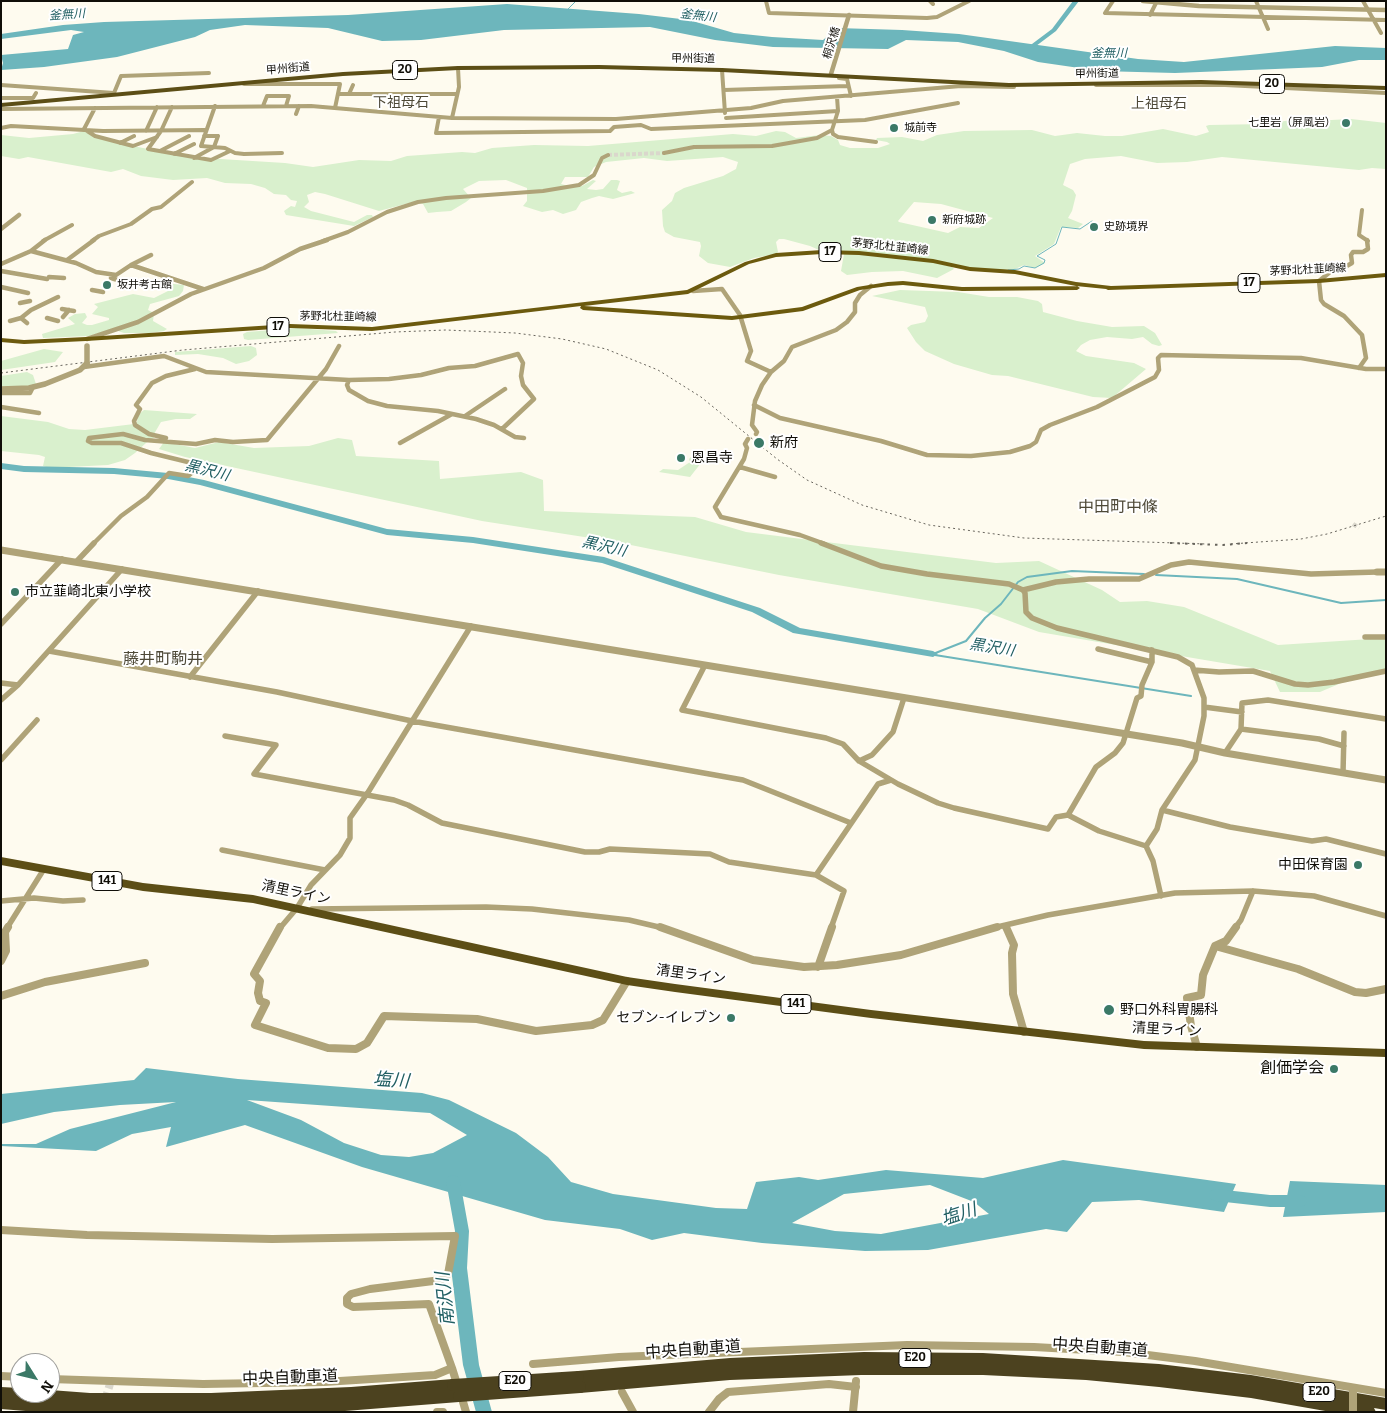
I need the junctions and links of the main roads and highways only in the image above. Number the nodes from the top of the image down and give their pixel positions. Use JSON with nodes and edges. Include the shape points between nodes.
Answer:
{"nodes":[{"id":1,"x":1386,"y":88,"type":"edge"},
{"id":2,"x":1,"y":107,"type":"edge"},
{"id":3,"x":1386,"y":275,"type":"edge"},
{"id":4,"x":1112,"y":288,"type":"junction"},
{"id":5,"x":553,"y":307,"type":"junction"},
{"id":6,"x":1,"y":340,"type":"edge"},
{"id":7,"x":1,"y":861,"type":"edge"},
{"id":8,"x":1386,"y":1053,"type":"edge"},
{"id":9,"x":579,"y":1382,"type":"junction"},
{"id":10,"x":456,"y":1390,"type":"junction"},
{"id":11,"x":1,"y":1393,"type":"edge"},
{"id":12,"x":1,"y":1403,"type":"edge"},
{"id":13,"x":1386,"y":1404,"type":"edge"},
{"id":14,"x":1369,"y":1412,"type":"edge"}],
"edges":[{"from":1,"to":2,"type":"highway","name":"甲州街道","number":"20","via":[[1201,82],[983,85],[722,70],[458,68],[119,93]]},
{"from":3,"to":4,"type":"main road","name":"茅野北杜韮崎線","number":"17","via":[[1319,281]]},
{"from":4,"to":5,"type":"main road","name":"茅野北杜韮崎線","number":"17","via":[[962,289],[903,283],[873,285],[803,309],[714,318]]},
{"from":4,"to":5,"type":"main road","name":"茅野北杜韮崎線","number":"17","via":[[933,261],[822,252],[776,256],[747,263],[693,291]]},
{"from":5,"to":6,"type":"main road","name":"茅野北杜韮崎線","number":"17","via":[[372,329],[290,326],[86,342]]},
{"from":7,"to":8,"type":"highway","name":"清里ライン","number":"141","via":[[143,887],[221,895],[301,909],[627,981],[1144,1045]]},
{"from":9,"to":10,"type":"highway","name":"中央自動車道","number":"E20","bridge":true},
{"from":9,"to":13,"type":"highway","name":"中央自動車道","number":"E20","via":[[749,1363],[864,1358],[983,1358],[1159,1370],[1251,1381]]},
{"from":9,"to":14,"type":"highway","name":"中央自動車道","number":"E20","via":[[861,1369],[983,1369],[1086,1374],[1252,1392]]},
{"from":10,"to":11,"type":"highway","name":"中央自動車道","number":"E20","via":[[210,1399],[90,1399]]},
{"from":10,"to":12,"type":"highway","name":"中央自動車道","number":"E20","via":[[345,1405],[219,1410],[87,1409]]}]}
